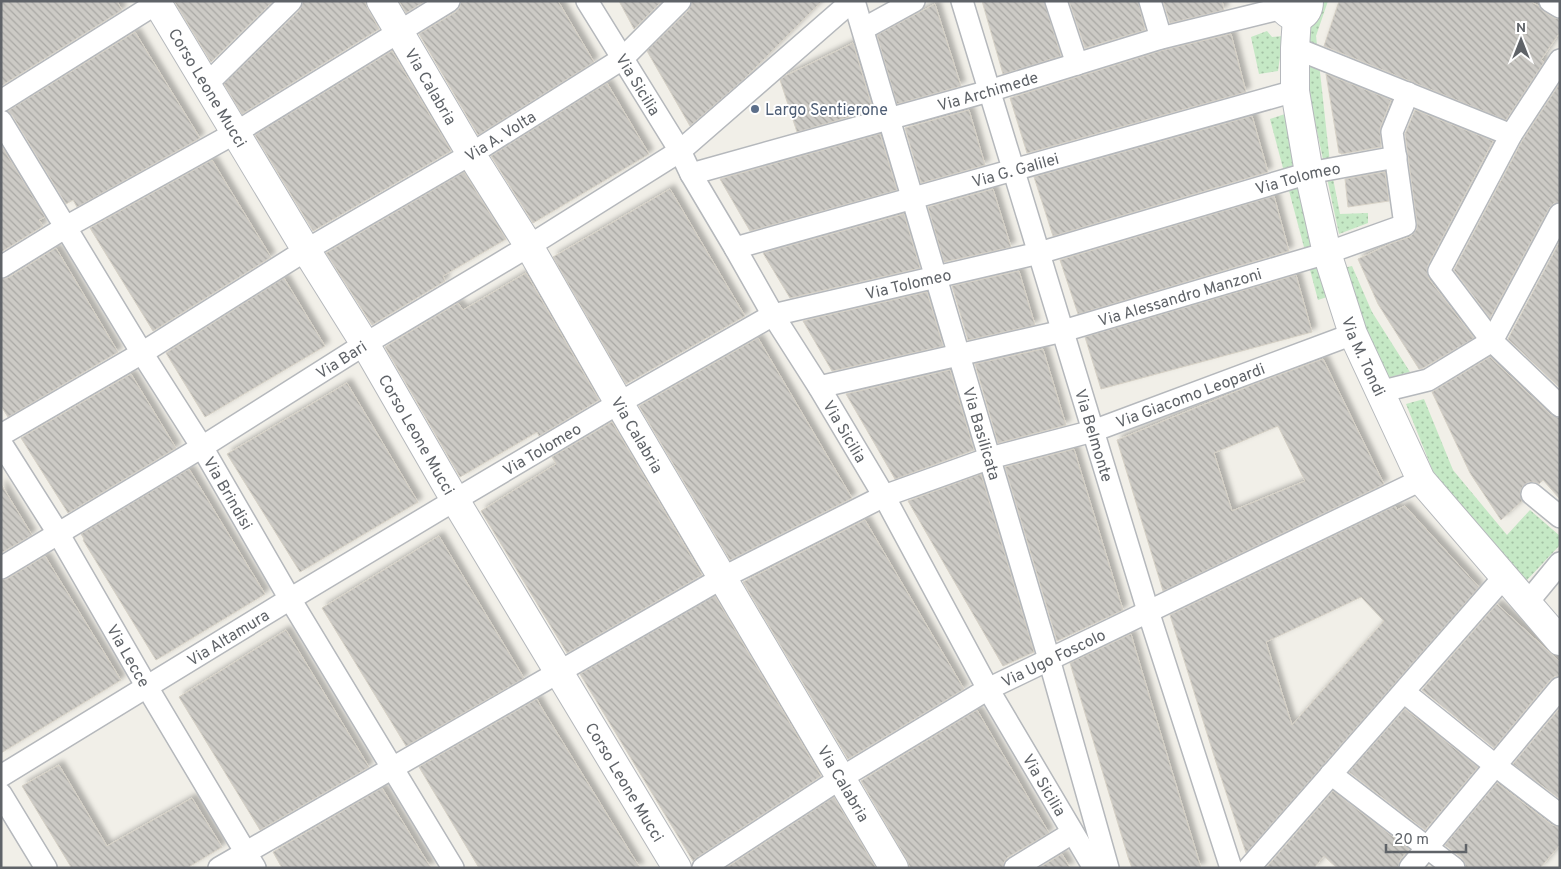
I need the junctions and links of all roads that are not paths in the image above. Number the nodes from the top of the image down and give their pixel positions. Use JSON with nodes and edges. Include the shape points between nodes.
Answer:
{"nodes":[{"id":1,"x":291,"y":1,"type":"edge"},
{"id":2,"x":381,"y":1,"type":"edge"},
{"id":3,"x":449,"y":1,"type":"edge"},
{"id":4,"x":587,"y":1,"type":"edge"},
{"id":5,"x":680,"y":1,"type":"edge"},
{"id":6,"x":853,"y":1,"type":"edge"},
{"id":7,"x":914,"y":1,"type":"edge"},
{"id":8,"x":962,"y":1,"type":"edge"},
{"id":9,"x":1056,"y":1,"type":"edge"},
{"id":10,"x":1150,"y":1,"type":"edge"},
{"id":11,"x":1550,"y":1,"type":"edge"},
{"id":12,"x":156,"y":2,"type":"edge"},
{"id":13,"x":1293,"y":7,"type":"edge"},
{"id":14,"x":1560,"y":7,"type":"edge"},
{"id":15,"x":862,"y":29,"type":"junction"},
{"id":16,"x":399,"y":32,"type":"junction"},
{"id":17,"x":1160,"y":38,"type":"junction"},
{"id":18,"x":1295,"y":48,"type":"junction"},
{"id":19,"x":622,"y":59,"type":"junction"},
{"id":20,"x":1560,"y":60,"type":"edge"},
{"id":21,"x":1077,"y":64,"type":"junction"},
{"id":22,"x":206,"y":85,"type":"junction"},
{"id":23,"x":989,"y":91,"type":"junction"},
{"id":24,"x":1295,"y":91,"type":"junction"},
{"id":25,"x":1408,"y":93,"type":"junction"},
{"id":26,"x":1,"y":100,"type":"edge"},
{"id":27,"x":889,"y":119,"type":"junction"},
{"id":28,"x":1,"y":121,"type":"edge"},
{"id":29,"x":235,"y":133,"type":"junction"},
{"id":30,"x":1511,"y":135,"type":"junction"},
{"id":31,"x":680,"y":151,"type":"junction"},
{"id":32,"x":471,"y":154,"type":"junction"},
{"id":33,"x":1396,"y":157,"type":"junction"},
{"id":34,"x":1013,"y":170,"type":"junction"},
{"id":35,"x":1309,"y":172,"type":"junction"},
{"id":36,"x":691,"y":174,"type":"junction"},
{"id":37,"x":913,"y":198,"type":"junction"},
{"id":38,"x":1560,"y":214,"type":"edge"},
{"id":39,"x":66,"y":227,"type":"junction"},
{"id":40,"x":530,"y":246,"type":"junction"},
{"id":41,"x":735,"y":248,"type":"junction"},
{"id":42,"x":306,"y":250,"type":"junction"},
{"id":43,"x":1039,"y":253,"type":"junction"},
{"id":44,"x":1327,"y":253,"type":"junction"},
{"id":45,"x":1,"y":267,"type":"edge"},
{"id":46,"x":936,"y":277,"type":"junction"},
{"id":47,"x":773,"y":315,"type":"junction"},
{"id":48,"x":1063,"y":332,"type":"junction"},
{"id":49,"x":1353,"y":334,"type":"junction"},
{"id":50,"x":1492,"y":341,"type":"junction"},
{"id":51,"x":365,"y":344,"type":"junction"},
{"id":52,"x":142,"y":353,"type":"junction"},
{"id":53,"x":959,"y":355,"type":"junction"},
{"id":54,"x":819,"y":387,"type":"junction"},
{"id":55,"x":1380,"y":392,"type":"junction"},
{"id":56,"x":619,"y":403,"type":"junction"},
{"id":57,"x":1560,"y":406,"type":"edge"},
{"id":58,"x":1093,"y":431,"type":"junction"},
{"id":59,"x":1,"y":435,"type":"edge"},
{"id":60,"x":1,"y":443,"type":"edge"},
{"id":61,"x":202,"y":447,"type":"junction"},
{"id":62,"x":990,"y":458,"type":"junction"},
{"id":63,"x":1420,"y":480,"type":"junction"},
{"id":64,"x":1532,"y":494,"type":"dead end"},
{"id":65,"x":884,"y":496,"type":"junction"},
{"id":66,"x":455,"y":500,"type":"junction"},
{"id":67,"x":1560,"y":517,"type":"edge"},
{"id":68,"x":58,"y":533,"type":"junction"},
{"id":69,"x":1560,"y":563,"type":"edge"},
{"id":70,"x":1,"y":568,"type":"edge"},
{"id":71,"x":1504,"y":577,"type":"junction"},
{"id":72,"x":722,"y":578,"type":"junction"},
{"id":73,"x":290,"y":599,"type":"junction"},
{"id":74,"x":1527,"y":603,"type":"junction"},
{"id":75,"x":1148,"y":611,"type":"junction"},
{"id":76,"x":1560,"y":641,"type":"edge"},
{"id":77,"x":1049,"y":659,"type":"junction"},
{"id":78,"x":559,"y":672,"type":"junction"},
{"id":79,"x":147,"y":687,"type":"junction"},
{"id":80,"x":988,"y":688,"type":"junction"},
{"id":81,"x":1560,"y":688,"type":"edge"},
{"id":82,"x":1404,"y":692,"type":"junction"},
{"id":83,"x":1496,"y":766,"type":"junction"},
{"id":84,"x":393,"y":768,"type":"junction"},
{"id":85,"x":1331,"y":774,"type":"junction"},
{"id":86,"x":1,"y":776,"type":"edge"},
{"id":87,"x":840,"y":778,"type":"junction"},
{"id":88,"x":1,"y":794,"type":"edge"},
{"id":89,"x":1560,"y":814,"type":"edge"},
{"id":90,"x":1072,"y":833,"type":"junction"},
{"id":91,"x":1427,"y":848,"type":"junction"},
{"id":92,"x":251,"y":860,"type":"edge"},
{"id":93,"x":46,"y":868,"type":"edge"},
{"id":94,"x":218,"y":868,"type":"edge"},
{"id":95,"x":453,"y":868,"type":"edge"},
{"id":96,"x":677,"y":868,"type":"edge"},
{"id":97,"x":703,"y":868,"type":"edge"},
{"id":98,"x":894,"y":868,"type":"edge"},
{"id":99,"x":1015,"y":868,"type":"edge"},
{"id":100,"x":1094,"y":868,"type":"edge"},
{"id":101,"x":1108,"y":868,"type":"edge"},
{"id":102,"x":1232,"y":868,"type":"edge"},
{"id":103,"x":1249,"y":868,"type":"edge"},
{"id":104,"x":1410,"y":868,"type":"edge"},
{"id":105,"x":1454,"y":868,"type":"edge"}],
"edges":[{"from":1,"to":22,"type":"street"},
{"from":2,"to":16,"type":"street","name":"Via Calabria"},
{"from":3,"to":16,"type":"street"},
{"from":4,"to":19,"type":"street","name":"Via Sicilia"},
{"from":5,"to":19,"type":"street","name":"Via A. Volta"},
{"from":6,"to":15,"type":"street","name":"Via Basilicata"},
{"from":6,"to":31,"type":"street","name":"Via Bari"},
{"from":7,"to":15,"type":"street"},
{"from":8,"to":23,"type":"street","name":"Via Belmonte"},
{"from":9,"to":21,"type":"street"},
{"from":10,"to":17,"type":"street"},
{"from":11,"to":14,"type":"street"},
{"from":12,"to":22,"type":"street","name":"Corso Leone Mucci"},
{"from":12,"to":26,"type":"street"},
{"from":13,"to":17,"type":"street","name":"Via Archimede"},
{"from":13,"to":18,"type":"street","name":"Via M. Tondi"},
{"from":15,"to":27,"type":"street","name":"Via Basilicata"},
{"from":16,"to":29,"type":"street"},
{"from":16,"to":32,"type":"street","name":"Via Calabria"},
{"from":17,"to":21,"type":"street","name":"Via Archimede"},
{"from":18,"to":24,"type":"street","name":"Via M. Tondi"},
{"from":18,"to":25,"type":"street"},
{"from":19,"to":31,"type":"street","name":"Via Sicilia"},
{"from":19,"to":32,"type":"street","name":"Via A. Volta"},
{"from":20,"to":30,"type":"street"},
{"from":21,"to":23,"type":"street","name":"Via Archimede"},
{"from":22,"to":29,"type":"street","name":"Corso Leone Mucci"},
{"from":23,"to":27,"type":"street","name":"Via Archimede"},
{"from":23,"to":34,"type":"street","name":"Via Belmonte"},
{"from":24,"to":34,"type":"street","name":"Via G. Galilei"},
{"from":24,"to":35,"type":"street","name":"Via M. Tondi"},
{"from":25,"to":30,"type":"street"},
{"from":25,"to":33,"type":"street","name":"Via Alessandro Manzoni","via":[[1392,132]]},
{"from":27,"to":36,"type":"street","name":"Via Archimede"},
{"from":27,"to":37,"type":"street","name":"Via Basilicata"},
{"from":28,"to":39,"type":"street","name":"Via Brindisi"},
{"from":29,"to":39,"type":"street"},
{"from":29,"to":42,"type":"street","name":"Corso Leone Mucci"},
{"from":30,"to":50,"type":"street","via":[[1439,271]]},
{"from":31,"to":36,"type":"street","name":"Via Sicilia"},
{"from":31,"to":40,"type":"street","name":"Via Bari"},
{"from":32,"to":40,"type":"street","name":"Via Calabria"},
{"from":32,"to":42,"type":"street","name":"Via A. Volta"},
{"from":33,"to":35,"type":"street","name":"Via Tolomeo"},
{"from":33,"to":44,"type":"street","name":"Via Alessandro Manzoni","via":[[1406,225]]},
{"from":34,"to":37,"type":"street","name":"Via G. Galilei"},
{"from":34,"to":43,"type":"street","name":"Via Belmonte"},
{"from":35,"to":43,"type":"street","name":"Via Tolomeo"},
{"from":35,"to":44,"type":"street","name":"Via M. Tondi"},
{"from":36,"to":41,"type":"street","name":"Via Sicilia"},
{"from":37,"to":41,"type":"street","name":"Via G. Galilei"},
{"from":37,"to":46,"type":"street","name":"Via Basilicata"},
{"from":38,"to":50,"type":"street"},
{"from":39,"to":45,"type":"street"},
{"from":39,"to":52,"type":"street","name":"Via Brindisi"},
{"from":40,"to":51,"type":"street","name":"Via Bari"},
{"from":40,"to":56,"type":"street","name":"Via Calabria"},
{"from":41,"to":47,"type":"street","name":"Via Sicilia"},
{"from":42,"to":51,"type":"street","name":"Corso Leone Mucci"},
{"from":42,"to":52,"type":"street","name":"Via A. Volta"},
{"from":43,"to":46,"type":"street","name":"Via Tolomeo"},
{"from":43,"to":48,"type":"street","name":"Via Belmonte"},
{"from":44,"to":48,"type":"street","name":"Via Alessandro Manzoni"},
{"from":44,"to":49,"type":"street","name":"Via M. Tondi"},
{"from":46,"to":47,"type":"street","name":"Via Tolomeo"},
{"from":46,"to":53,"type":"street","name":"Via Basilicata"},
{"from":47,"to":54,"type":"street","name":"Via Sicilia"},
{"from":47,"to":56,"type":"street","name":"Via Tolomeo"},
{"from":48,"to":53,"type":"street","name":"Via Alessandro Manzoni"},
{"from":48,"to":58,"type":"street","name":"Via Belmonte"},
{"from":49,"to":55,"type":"street","name":"Via M. Tondi"},
{"from":49,"to":58,"type":"street","name":"Via Giacomo Leopardi"},
{"from":50,"to":55,"type":"street","via":[[1428,380]]},
{"from":50,"to":57,"type":"street"},
{"from":51,"to":61,"type":"street","name":"Via Bari"},
{"from":51,"to":66,"type":"street","name":"Corso Leone Mucci"},
{"from":52,"to":59,"type":"street","name":"Via A. Volta"},
{"from":52,"to":61,"type":"street","name":"Via Brindisi"},
{"from":53,"to":54,"type":"street","name":"Via Alessandro Manzoni"},
{"from":53,"to":62,"type":"street","name":"Via Basilicata"},
{"from":54,"to":65,"type":"street","name":"Via Sicilia"},
{"from":55,"to":63,"type":"street","name":"Via M. Tondi"},
{"from":56,"to":66,"type":"street","name":"Via Tolomeo"},
{"from":56,"to":72,"type":"street","name":"Via Calabria"},
{"from":58,"to":62,"type":"street","name":"Via Giacomo Leopardi"},
{"from":58,"to":75,"type":"street","name":"Via Belmonte"},
{"from":60,"to":68,"type":"street","name":"Via Lecce"},
{"from":61,"to":68,"type":"street","name":"Via Bari"},
{"from":61,"to":73,"type":"street","name":"Via Brindisi"},
{"from":62,"to":65,"type":"street","name":"Via Giacomo Leopardi"},
{"from":62,"to":77,"type":"street","name":"Via Basilicata"},
{"from":63,"to":71,"type":"street","name":"Via M. Tondi"},
{"from":63,"to":75,"type":"street","name":"Via Ugo Foscolo"},
{"from":64,"to":67,"type":"street"},
{"from":65,"to":72,"type":"street","name":"Via Giacomo Leopardi"},
{"from":65,"to":80,"type":"street","name":"Via Sicilia"},
{"from":66,"to":73,"type":"street","name":"Via Altamura"},
{"from":66,"to":78,"type":"street","name":"Corso Leone Mucci"},
{"from":68,"to":70,"type":"street","name":"Via Bari"},
{"from":68,"to":79,"type":"street","name":"Via Lecce"},
{"from":69,"to":74,"type":"street"},
{"from":71,"to":74,"type":"street","name":"Via M. Tondi"},
{"from":71,"to":82,"type":"street"},
{"from":72,"to":78,"type":"street","name":"Via Giacomo Leopardi"},
{"from":72,"to":87,"type":"street","name":"Via Calabria"},
{"from":73,"to":79,"type":"street","name":"Via Altamura"},
{"from":73,"to":84,"type":"street","name":"Via Brindisi"},
{"from":74,"to":76,"type":"street","name":"Via M. Tondi"},
{"from":75,"to":77,"type":"street","name":"Via Ugo Foscolo"},
{"from":75,"to":102,"type":"street","name":"Via Belmonte"},
{"from":77,"to":80,"type":"street","name":"Via Ugo Foscolo"},
{"from":77,"to":101,"type":"street","name":"Via Basilicata"},
{"from":78,"to":84,"type":"street","name":"Via Giacomo Leopardi"},
{"from":78,"to":96,"type":"street","name":"Corso Leone Mucci"},
{"from":79,"to":86,"type":"street","name":"Via Altamura"},
{"from":79,"to":92,"type":"street","name":"Via Lecce"},
{"from":80,"to":87,"type":"street","name":"Via Ugo Foscolo"},
{"from":80,"to":90,"type":"street","name":"Via Sicilia"},
{"from":81,"to":83,"type":"street"},
{"from":82,"to":83,"type":"street"},
{"from":82,"to":85,"type":"street"},
{"from":83,"to":89,"type":"street"},
{"from":83,"to":91,"type":"street"},
{"from":84,"to":92,"type":"street","name":"Via Giacomo Leopardi"},
{"from":84,"to":95,"type":"street","name":"Via Brindisi"},
{"from":85,"to":91,"type":"street"},
{"from":85,"to":103,"type":"street"},
{"from":87,"to":97,"type":"street","name":"Via Ugo Foscolo"},
{"from":87,"to":98,"type":"street","name":"Via Calabria"},
{"from":88,"to":93,"type":"street"},
{"from":90,"to":99,"type":"street"},
{"from":90,"to":100,"type":"street","name":"Via Sicilia"},
{"from":91,"to":104,"type":"street"},
{"from":91,"to":105,"type":"street"},
{"from":92,"to":94,"type":"street","name":"Via Giacomo Leopardi"}]}
